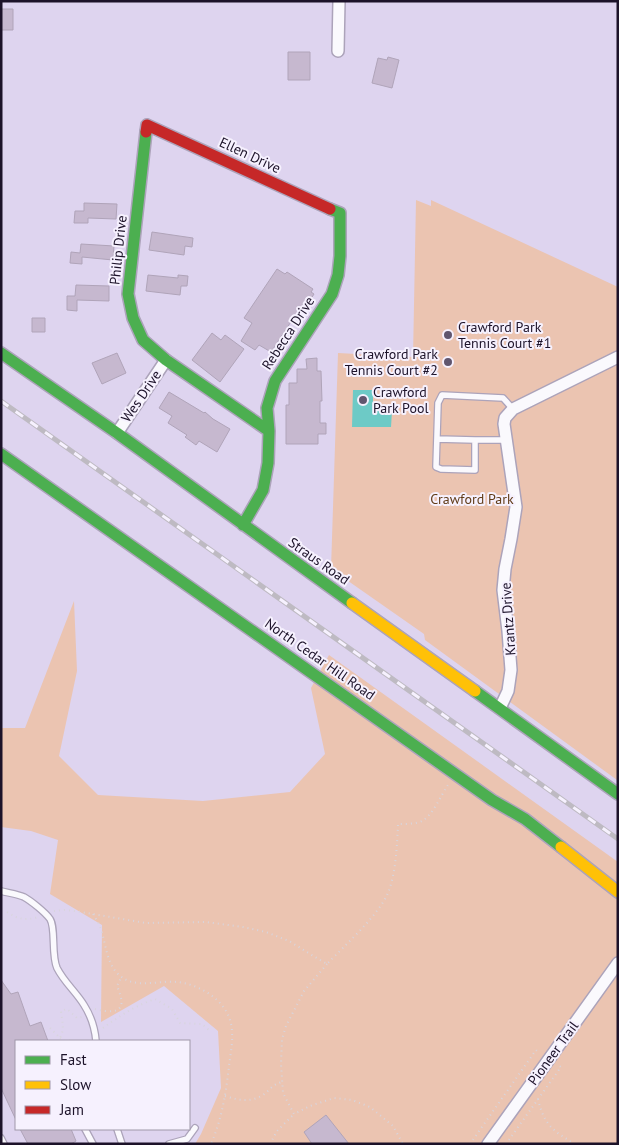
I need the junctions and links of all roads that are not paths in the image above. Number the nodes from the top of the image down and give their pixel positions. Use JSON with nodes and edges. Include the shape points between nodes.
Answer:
{"nodes":[{"id":1,"x":339,"y":1,"type":"edge"},
{"id":2,"x":338,"y":51,"type":"dead end"},
{"id":3,"x":147,"y":125,"type":"joint"},
{"id":4,"x":340,"y":213,"type":"joint"},
{"id":5,"x":1,"y":353,"type":"edge"},
{"id":6,"x":618,"y":357,"type":"edge"},
{"id":7,"x":166,"y":360,"type":"junction"},
{"id":8,"x":513,"y":409,"type":"junction"},
{"id":9,"x":269,"y":431,"type":"junction"},
{"id":10,"x":117,"y":433,"type":"junction"},
{"id":11,"x":436,"y":439,"type":"junction"},
{"id":12,"x":475,"y":440,"type":"junction"},
{"id":13,"x":507,"y":440,"type":"junction"},
{"id":14,"x":1,"y":454,"type":"edge"},
{"id":15,"x":243,"y":525,"type":"junction"},
{"id":16,"x":500,"y":708,"type":"junction"},
{"id":17,"x":618,"y":794,"type":"edge"},
{"id":18,"x":1,"y":892,"type":"edge"},
{"id":19,"x":618,"y":892,"type":"edge"},
{"id":20,"x":618,"y":963,"type":"edge"},
{"id":21,"x":96,"y":1038,"type":"edge"},
{"id":22,"x":195,"y":1128,"type":"dead end"},
{"id":23,"x":86,"y":1130,"type":"edge"},
{"id":24,"x":117,"y":1130,"type":"edge"},
{"id":25,"x":1,"y":1138,"type":"edge"},
{"id":26,"x":4,"y":1144,"type":"edge"},
{"id":27,"x":93,"y":1144,"type":"edge"},
{"id":28,"x":122,"y":1144,"type":"edge"},
{"id":29,"x":169,"y":1144,"type":"edge"},
{"id":30,"x":488,"y":1144,"type":"edge"}],
"edges":[{"from":1,"to":2,"type":"street"},
{"from":3,"to":4,"type":"street","name":"Ellen Drive"},
{"from":3,"to":7,"type":"street","name":"Philip Drive","via":[[128,294],[133,318],[144,340]]},
{"from":4,"to":9,"type":"street","name":"Rebecca Drive","via":[[339,265],[332,294],[274,381],[267,408]]},
{"from":5,"to":10,"type":"street","name":"Straus Road"},
{"from":6,"to":8,"type":"street"},
{"from":7,"to":9,"type":"street","name":"Philip Drive"},
{"from":7,"to":10,"type":"street","name":"Wes Drive"},
{"from":8,"to":11,"type":"lane","via":[[503,398],[442,395],[438,403]]},
{"from":8,"to":13,"type":"street","name":"Krantz Drive","via":[[505,418]]},
{"from":9,"to":15,"type":"street","name":"Rebecca Drive","via":[[263,490]]},
{"from":10,"to":15,"type":"street","name":"Straus Road"},
{"from":11,"to":12,"type":"lane"},
{"from":11,"to":12,"type":"lane","via":[[436,467],[475,470]]},
{"from":12,"to":13,"type":"lane"},
{"from":13,"to":16,"type":"street","name":"Krantz Drive","via":[[516,507],[503,590],[511,670],[508,691]]},
{"from":14,"to":19,"type":"street","name":"North Cedar Hill Road","via":[[492,800],[525,819]]},
{"from":15,"to":16,"type":"street","name":"Straus Road"},
{"from":16,"to":17,"type":"street","name":"Straus Road"},
{"from":18,"to":21,"type":"lane","via":[[23,897],[52,921],[57,967],[84,1005]]},
{"from":20,"to":30,"type":"street","name":"Pioneer Trail"},
{"from":22,"to":29,"type":"lane","via":[[187,1139]]},
{"from":23,"to":27,"type":"lane"},
{"from":24,"to":28,"type":"lane"},
{"from":25,"to":26,"type":"lane"}]}
